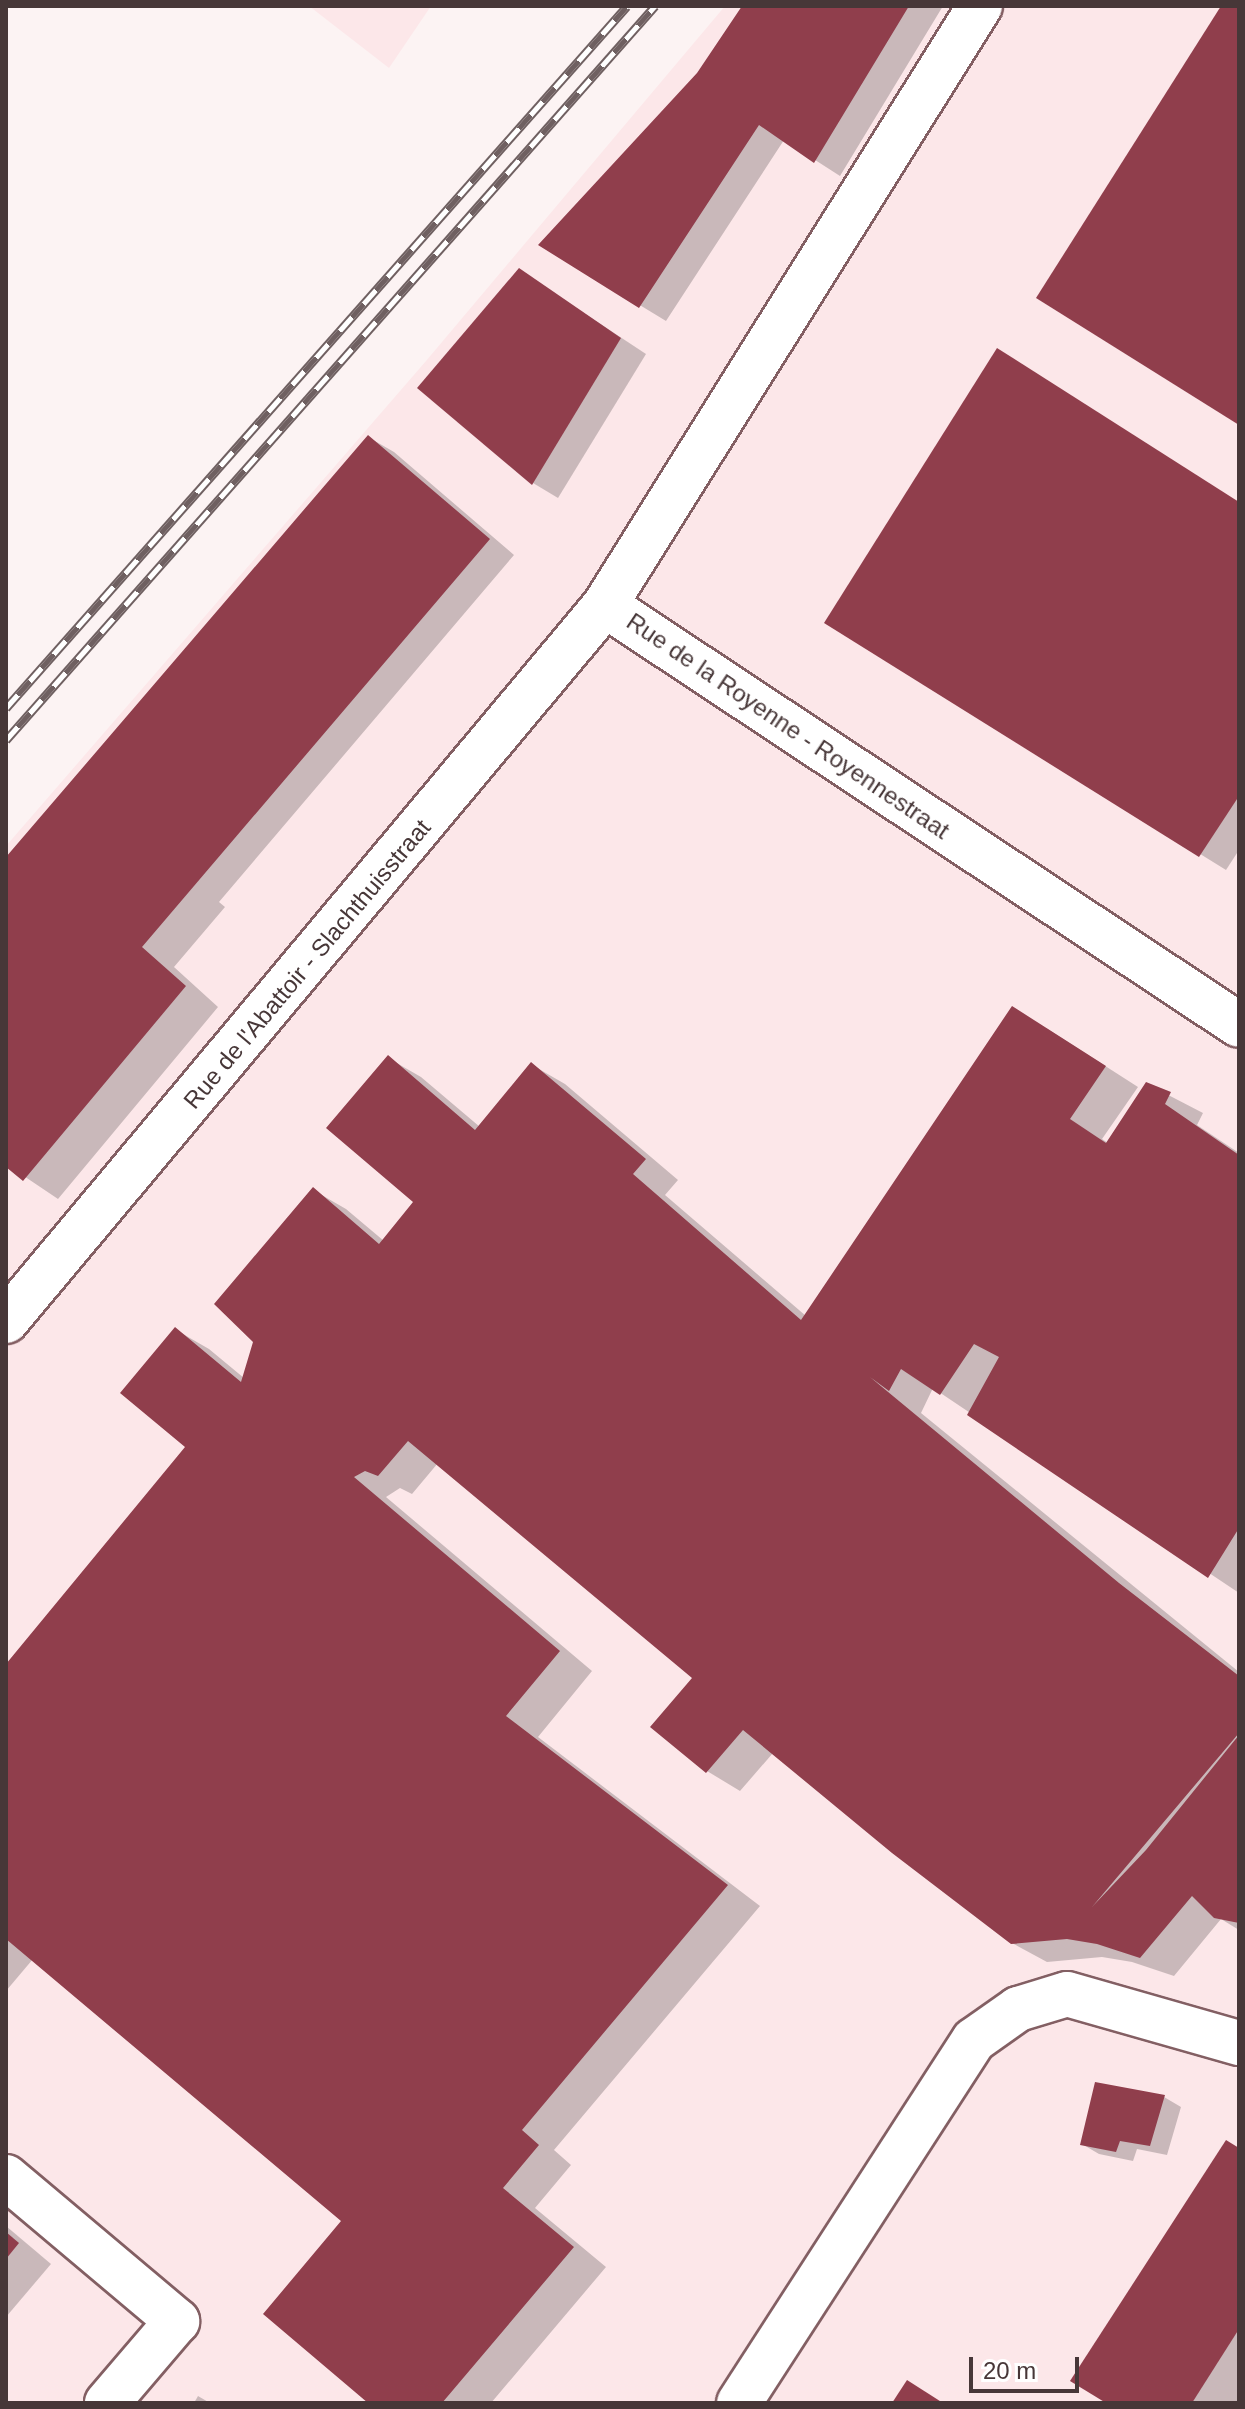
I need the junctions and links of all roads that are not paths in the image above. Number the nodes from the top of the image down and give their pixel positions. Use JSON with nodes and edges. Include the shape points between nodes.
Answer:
{"nodes":[{"id":1,"x":980,"y":6,"type":"edge"},
{"id":2,"x":605,"y":605,"type":"junction"},
{"id":3,"x":1239,"y":1025,"type":"edge"},
{"id":4,"x":6,"y":1321,"type":"edge"},
{"id":5,"x":1239,"y":2043,"type":"edge"},
{"id":6,"x":6,"y":2177,"type":"edge"},
{"id":7,"x":107,"y":2403,"type":"edge"},
{"id":8,"x":739,"y":2403,"type":"edge"}],
"edges":[{"from":1,"to":2,"type":"street","name":"Rue de la Royenne - Royennestraat"},
{"from":2,"to":3,"type":"street","name":"Rue de la Royenne - Royennestraat"},
{"from":2,"to":4,"type":"street","name":"Rue de l'Abattoir - Slachthuisstraat"},
{"from":5,"to":8,"type":"street","via":[[1067,1994],[1018,2009],[974,2040]]},
{"from":6,"to":7,"type":"street","via":[[177,2321]]}]}
